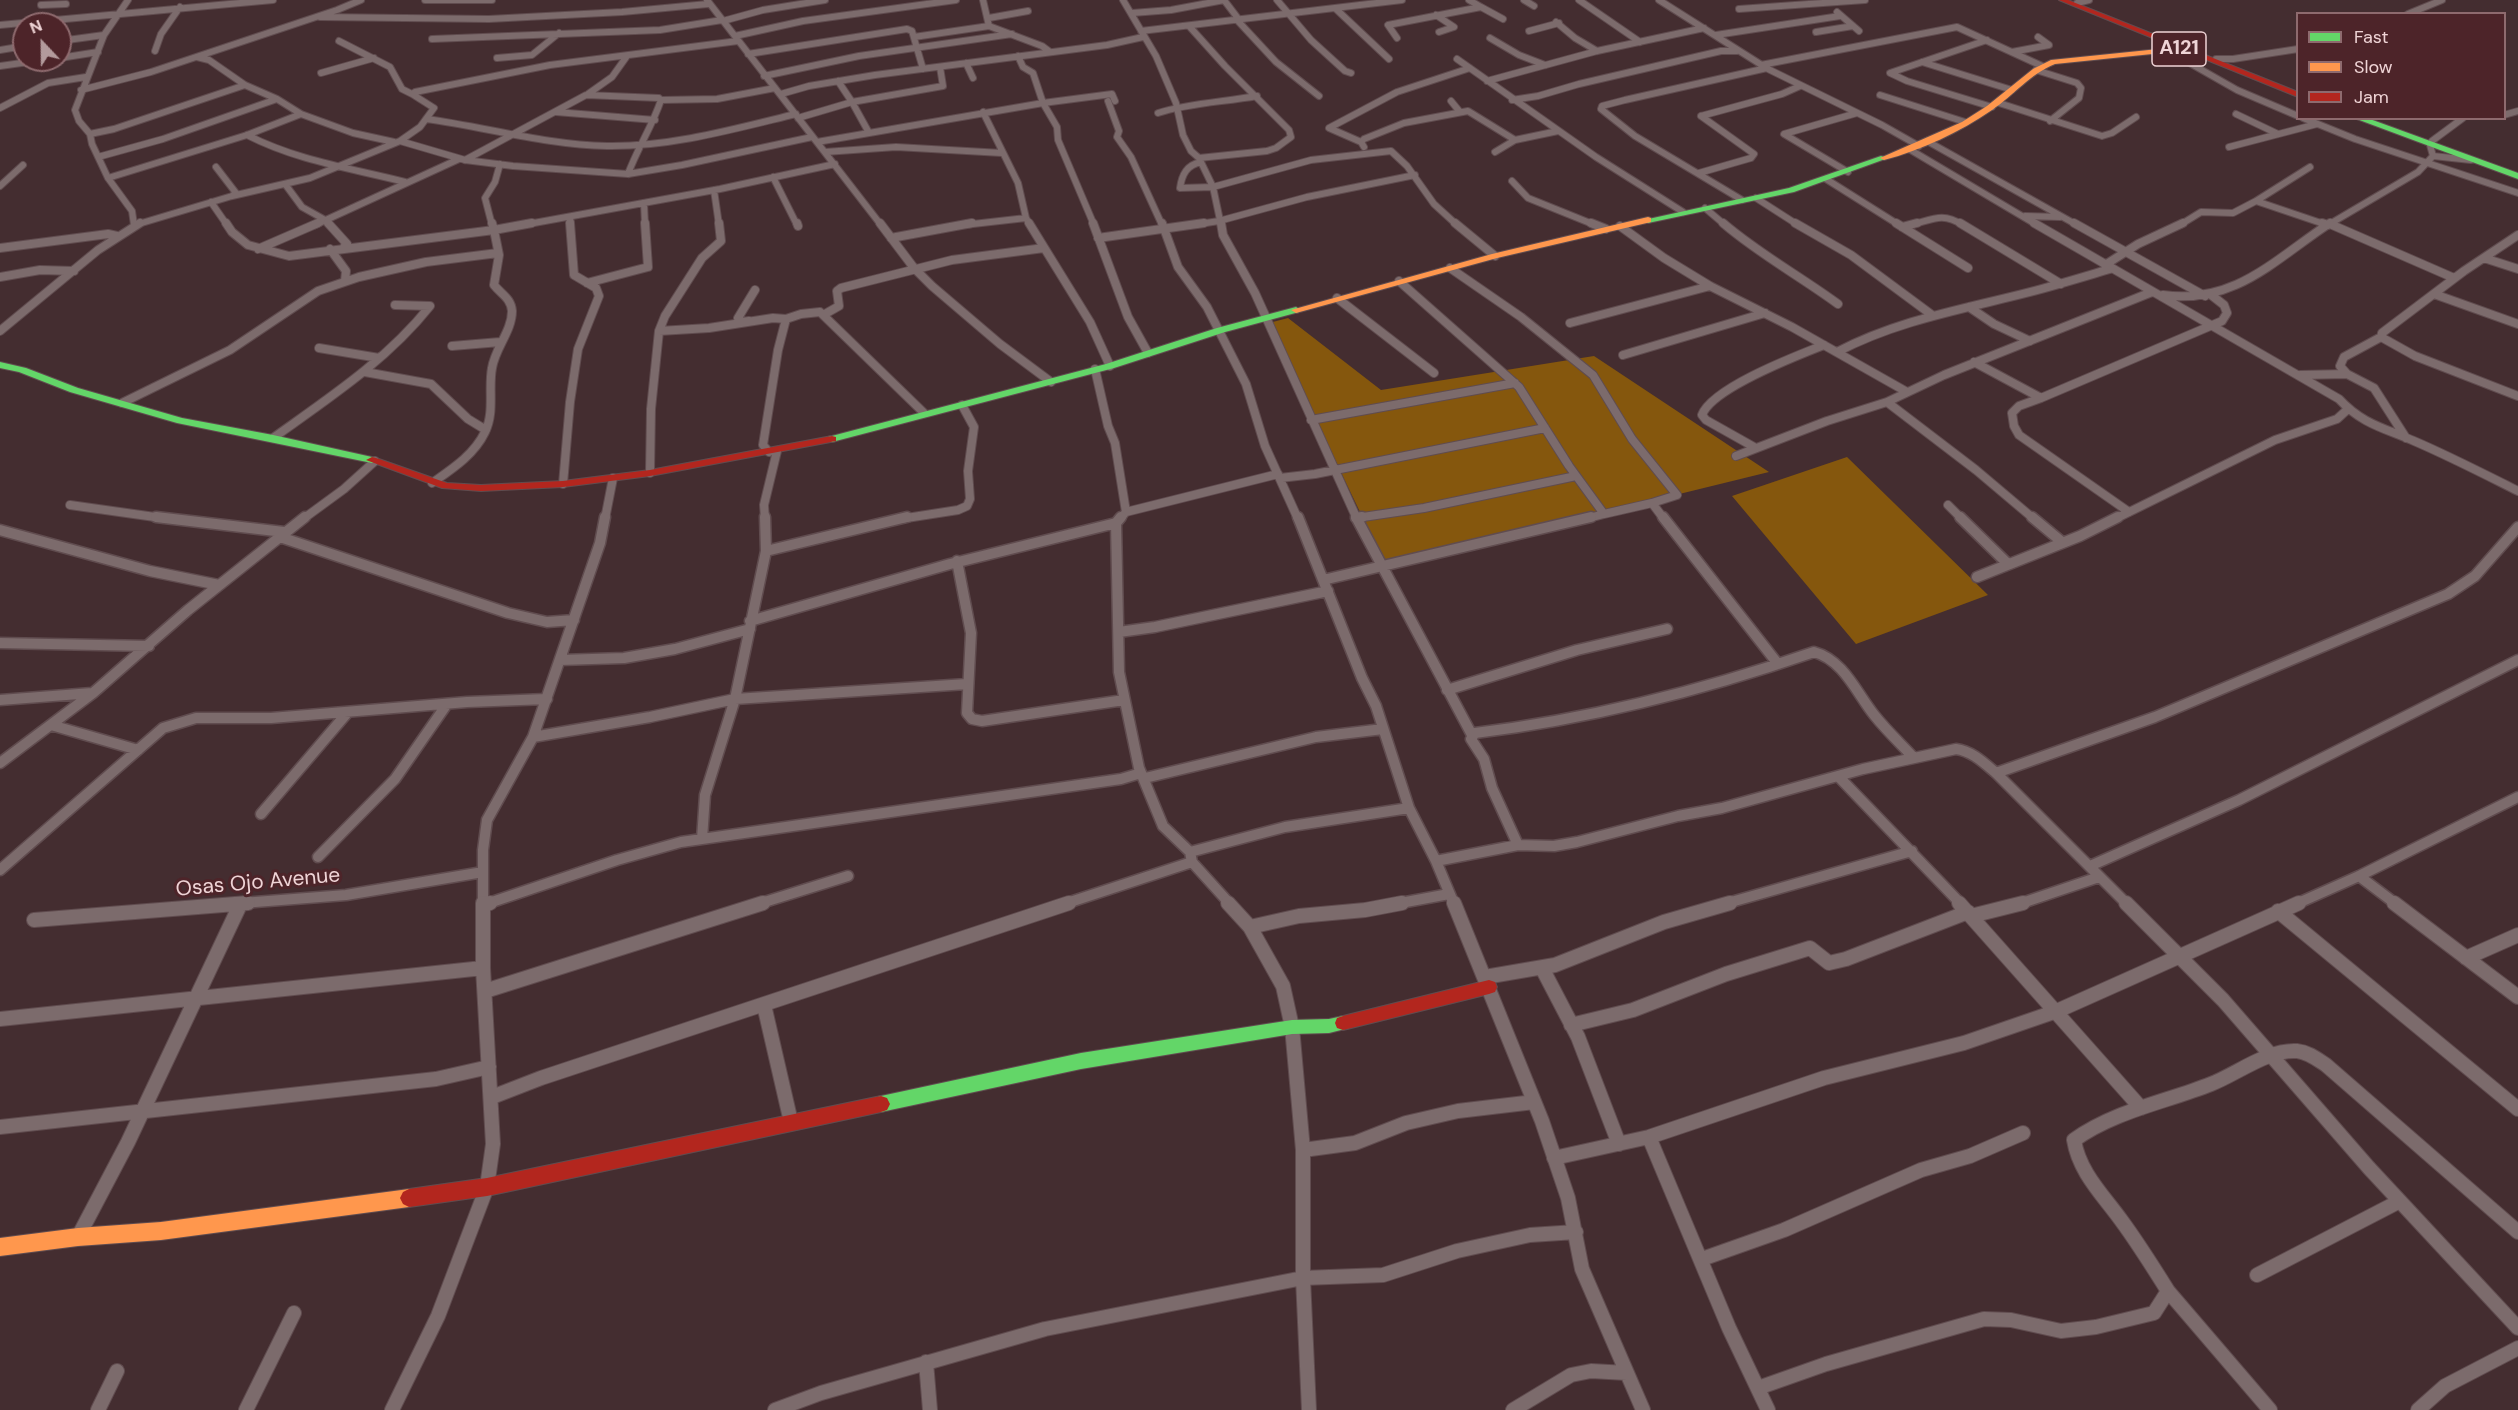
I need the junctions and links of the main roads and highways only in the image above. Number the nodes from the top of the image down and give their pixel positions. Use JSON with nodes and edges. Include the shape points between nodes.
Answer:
{"nodes":[{"id":1,"x":2062,"y":0,"type":"edge"},
{"id":2,"x":2079,"y":1,"type":"edge"},
{"id":3,"x":2185,"y":50,"type":"junction"},
{"id":4,"x":2296,"y":92,"type":"edge"},
{"id":5,"x":2296,"y":92,"type":"edge"},
{"id":6,"x":2363,"y":120,"type":"edge"},
{"id":7,"x":2376,"y":120,"type":"edge"},
{"id":8,"x":2432,"y":147,"type":"junction"},
{"id":9,"x":2518,"y":174,"type":"edge"},
{"id":10,"x":0,"y":365,"type":"edge"},
{"id":11,"x":1487,"y":982,"type":"road end"},
{"id":12,"x":0,"y":1247,"type":"edge"}],
"edges":[{"from":1,"to":3,"type":"main road","number":"A121"},
{"from":2,"to":3,"type":"main road","number":"A121"},
{"from":3,"to":4,"type":"main road","number":"A121"},
{"from":3,"to":5,"type":"main road","number":"A121"},
{"from":3,"to":10,"type":"main road","via":[[2069,59],[2039,68],[1995,105],[1965,122],[1848,172],[1791,190],[1494,256],[1221,330],[1110,366],[841,437],[650,473],[563,484],[446,486],[375,461],[181,421]]},
{"from":6,"to":8,"type":"main road"},
{"from":7,"to":8,"type":"main road"},
{"from":8,"to":9,"type":"main road"},
{"from":8,"to":9,"type":"main road"},
{"from":11,"to":12,"type":"main road","via":[[1329,1026],[1292,1027],[1081,1061],[487,1187],[161,1231]]}]}
